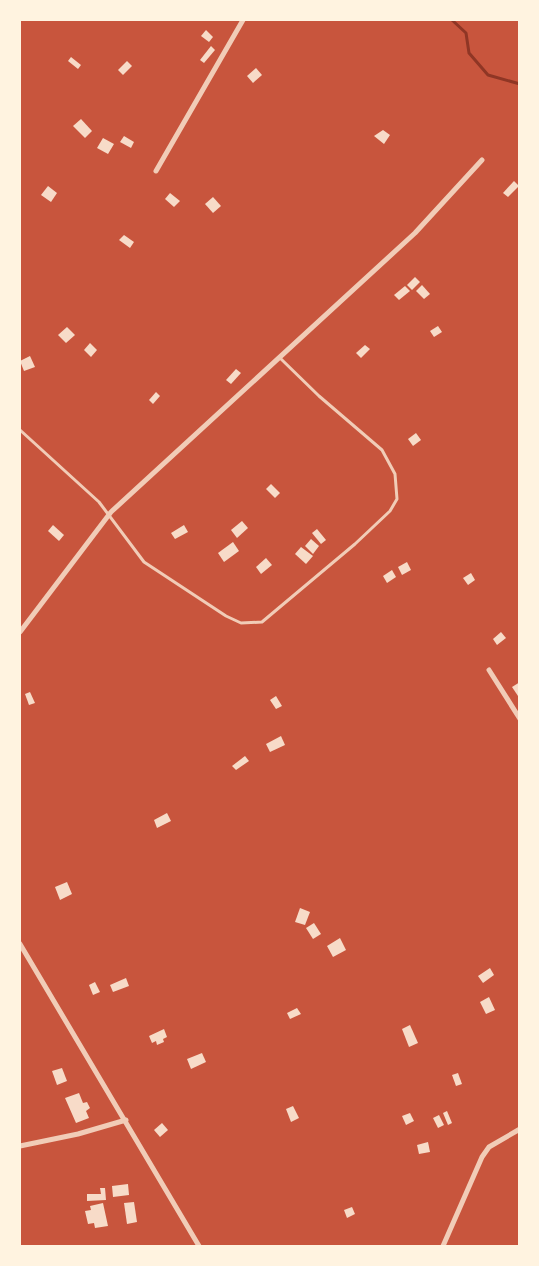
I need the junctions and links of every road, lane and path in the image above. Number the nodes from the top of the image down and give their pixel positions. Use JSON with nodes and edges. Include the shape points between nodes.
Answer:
{"nodes":[{"id":1,"x":243,"y":20,"type":"edge"},
{"id":2,"x":482,"y":160,"type":"dead end"},
{"id":3,"x":156,"y":171,"type":"dead end"},
{"id":4,"x":280,"y":358,"type":"junction"},
{"id":5,"x":20,"y":430,"type":"edge"},
{"id":6,"x":109,"y":514,"type":"junction"},
{"id":7,"x":20,"y":632,"type":"edge"},
{"id":8,"x":489,"y":670,"type":"dead end"},
{"id":9,"x":519,"y":719,"type":"edge"},
{"id":10,"x":20,"y":944,"type":"edge"},
{"id":11,"x":126,"y":1120,"type":"junction"},
{"id":12,"x":519,"y":1129,"type":"edge"},
{"id":13,"x":20,"y":1146,"type":"edge"},
{"id":14,"x":199,"y":1246,"type":"edge"},
{"id":15,"x":443,"y":1246,"type":"edge"}],
"edges":[{"from":1,"to":3,"type":"street"},
{"from":2,"to":4,"type":"street","via":[[415,233]]},
{"from":4,"to":6,"type":"street"},
{"from":4,"to":6,"type":"lane","via":[[370,439],[392,468],[396,504],[355,544],[262,622],[241,623],[209,607],[144,562]]},
{"from":5,"to":6,"type":"lane"},
{"from":6,"to":7,"type":"street"},
{"from":8,"to":9,"type":"street"},
{"from":10,"to":11,"type":"street"},
{"from":11,"to":13,"type":"street"},
{"from":11,"to":14,"type":"street"},
{"from":12,"to":15,"type":"street","via":[[489,1147],[482,1157]]}]}
